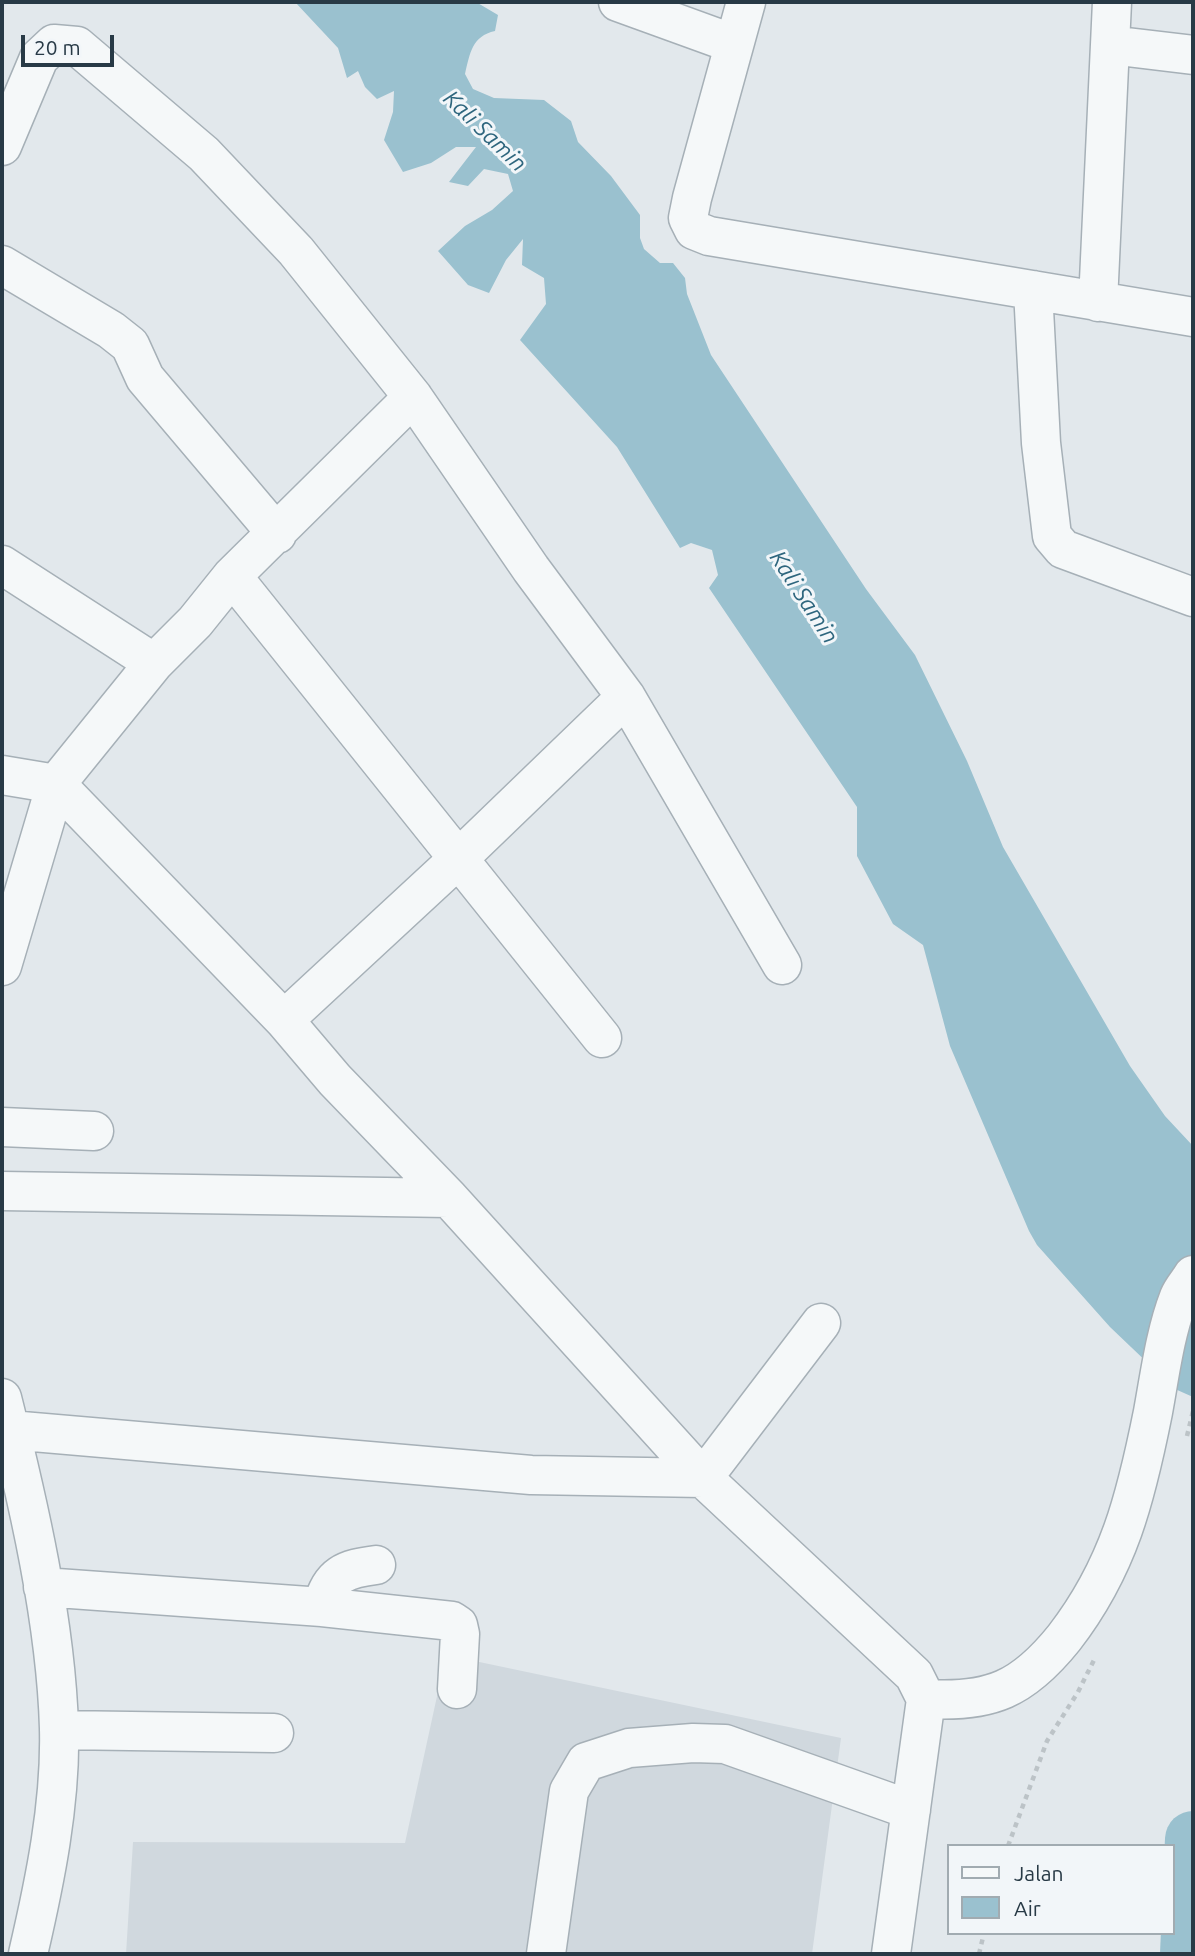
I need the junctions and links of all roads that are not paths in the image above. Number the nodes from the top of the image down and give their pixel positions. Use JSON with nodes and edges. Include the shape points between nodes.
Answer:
{"nodes":[{"id":1,"x":618,"y":2,"type":"edge"},
{"id":2,"x":746,"y":2,"type":"edge"},
{"id":3,"x":1112,"y":2,"type":"edge"},
{"id":4,"x":734,"y":44,"type":"junction"},
{"id":5,"x":1110,"y":45,"type":"junction"},
{"id":6,"x":1193,"y":55,"type":"edge"},
{"id":7,"x":2,"y":146,"type":"edge"},
{"id":8,"x":2,"y":265,"type":"edge"},
{"id":9,"x":1033,"y":290,"type":"junction"},
{"id":10,"x":1098,"y":302,"type":"junction"},
{"id":11,"x":1193,"y":317,"type":"edge"},
{"id":12,"x":413,"y":397,"type":"junction"},
{"id":13,"x":276,"y":534,"type":"junction"},
{"id":14,"x":2,"y":565,"type":"edge"},
{"id":15,"x":232,"y":576,"type":"junction"},
{"id":16,"x":1193,"y":597,"type":"edge"},
{"id":17,"x":154,"y":663,"type":"junction"},
{"id":18,"x":625,"y":697,"type":"junction"},
{"id":19,"x":2,"y":775,"type":"edge"},
{"id":20,"x":56,"y":784,"type":"junction"},
{"id":21,"x":458,"y":859,"type":"junction"},
{"id":22,"x":782,"y":965,"type":"dead end"},
{"id":23,"x":2,"y":966,"type":"edge"},
{"id":24,"x":284,"y":1020,"type":"junction"},
{"id":25,"x":603,"y":1038,"type":"dead end"},
{"id":26,"x":2,"y":1127,"type":"edge"},
{"id":27,"x":94,"y":1131,"type":"dead end"},
{"id":28,"x":2,"y":1191,"type":"edge"},
{"id":29,"x":449,"y":1198,"type":"junction"},
{"id":30,"x":1193,"y":1275,"type":"edge"},
{"id":31,"x":821,"y":1323,"type":"dead end"},
{"id":32,"x":6,"y":1414,"type":"edge"},
{"id":33,"x":703,"y":1478,"type":"junction"},
{"id":34,"x":376,"y":1565,"type":"dead end"},
{"id":35,"x":43,"y":1587,"type":"junction"},
{"id":36,"x":322,"y":1607,"type":"junction"},
{"id":37,"x":457,"y":1689,"type":"dead end"},
{"id":38,"x":926,"y":1699,"type":"junction"},
{"id":39,"x":59,"y":1730,"type":"junction"},
{"id":40,"x":274,"y":1733,"type":"dead end"},
{"id":41,"x":911,"y":1810,"type":"junction"},
{"id":42,"x":28,"y":1954,"type":"edge"},
{"id":43,"x":546,"y":1954,"type":"edge"},
{"id":44,"x":891,"y":1954,"type":"edge"}],
"edges":[{"from":1,"to":4,"type":"street"},
{"from":2,"to":4,"type":"street"},
{"from":3,"to":5,"type":"street"},
{"from":4,"to":9,"type":"street","via":[[692,198],[688,218],[695,230]]},
{"from":5,"to":6,"type":"street"},
{"from":5,"to":10,"type":"street"},
{"from":7,"to":12,"type":"street","via":[[38,58],[54,44],[77,47],[204,154],[296,251]]},
{"from":8,"to":13,"type":"street","via":[[130,345],[145,377]]},
{"from":9,"to":10,"type":"street"},
{"from":9,"to":16,"type":"street","via":[[1041,443],[1052,536],[1063,549]]},
{"from":10,"to":11,"type":"street"},
{"from":12,"to":13,"type":"street"},
{"from":12,"to":18,"type":"street"},
{"from":13,"to":15,"type":"street"},
{"from":14,"to":17,"type":"street"},
{"from":15,"to":17,"type":"street"},
{"from":15,"to":21,"type":"street"},
{"from":17,"to":20,"type":"street"},
{"from":18,"to":21,"type":"street"},
{"from":18,"to":22,"type":"street"},
{"from":19,"to":20,"type":"street"},
{"from":20,"to":23,"type":"street"},
{"from":20,"to":24,"type":"street"},
{"from":21,"to":24,"type":"street"},
{"from":21,"to":25,"type":"street"},
{"from":24,"to":29,"type":"street"},
{"from":26,"to":27,"type":"street"},
{"from":28,"to":29,"type":"street"},
{"from":29,"to":33,"type":"street"},
{"from":30,"to":38,"type":"street","via":[[1176,1308],[1131,1511],[1093,1596],[1048,1658],[1018,1684],[988,1696]]},
{"from":31,"to":33,"type":"street"},
{"from":32,"to":33,"type":"street","via":[[531,1475]]},
{"from":32,"to":35,"type":"street"},
{"from":33,"to":38,"type":"street","via":[[914,1675]]},
{"from":34,"to":36,"type":"street","via":[[338,1574]]},
{"from":35,"to":36,"type":"street"},
{"from":35,"to":39,"type":"street"},
{"from":36,"to":37,"type":"street","via":[[458,1625]]},
{"from":38,"to":41,"type":"street"},
{"from":39,"to":40,"type":"street"},
{"from":39,"to":42,"type":"street","via":[[50,1839]]},
{"from":41,"to":43,"type":"street","via":[[725,1744],[629,1748],[586,1762],[569,1791]]},
{"from":41,"to":44,"type":"street"}]}
